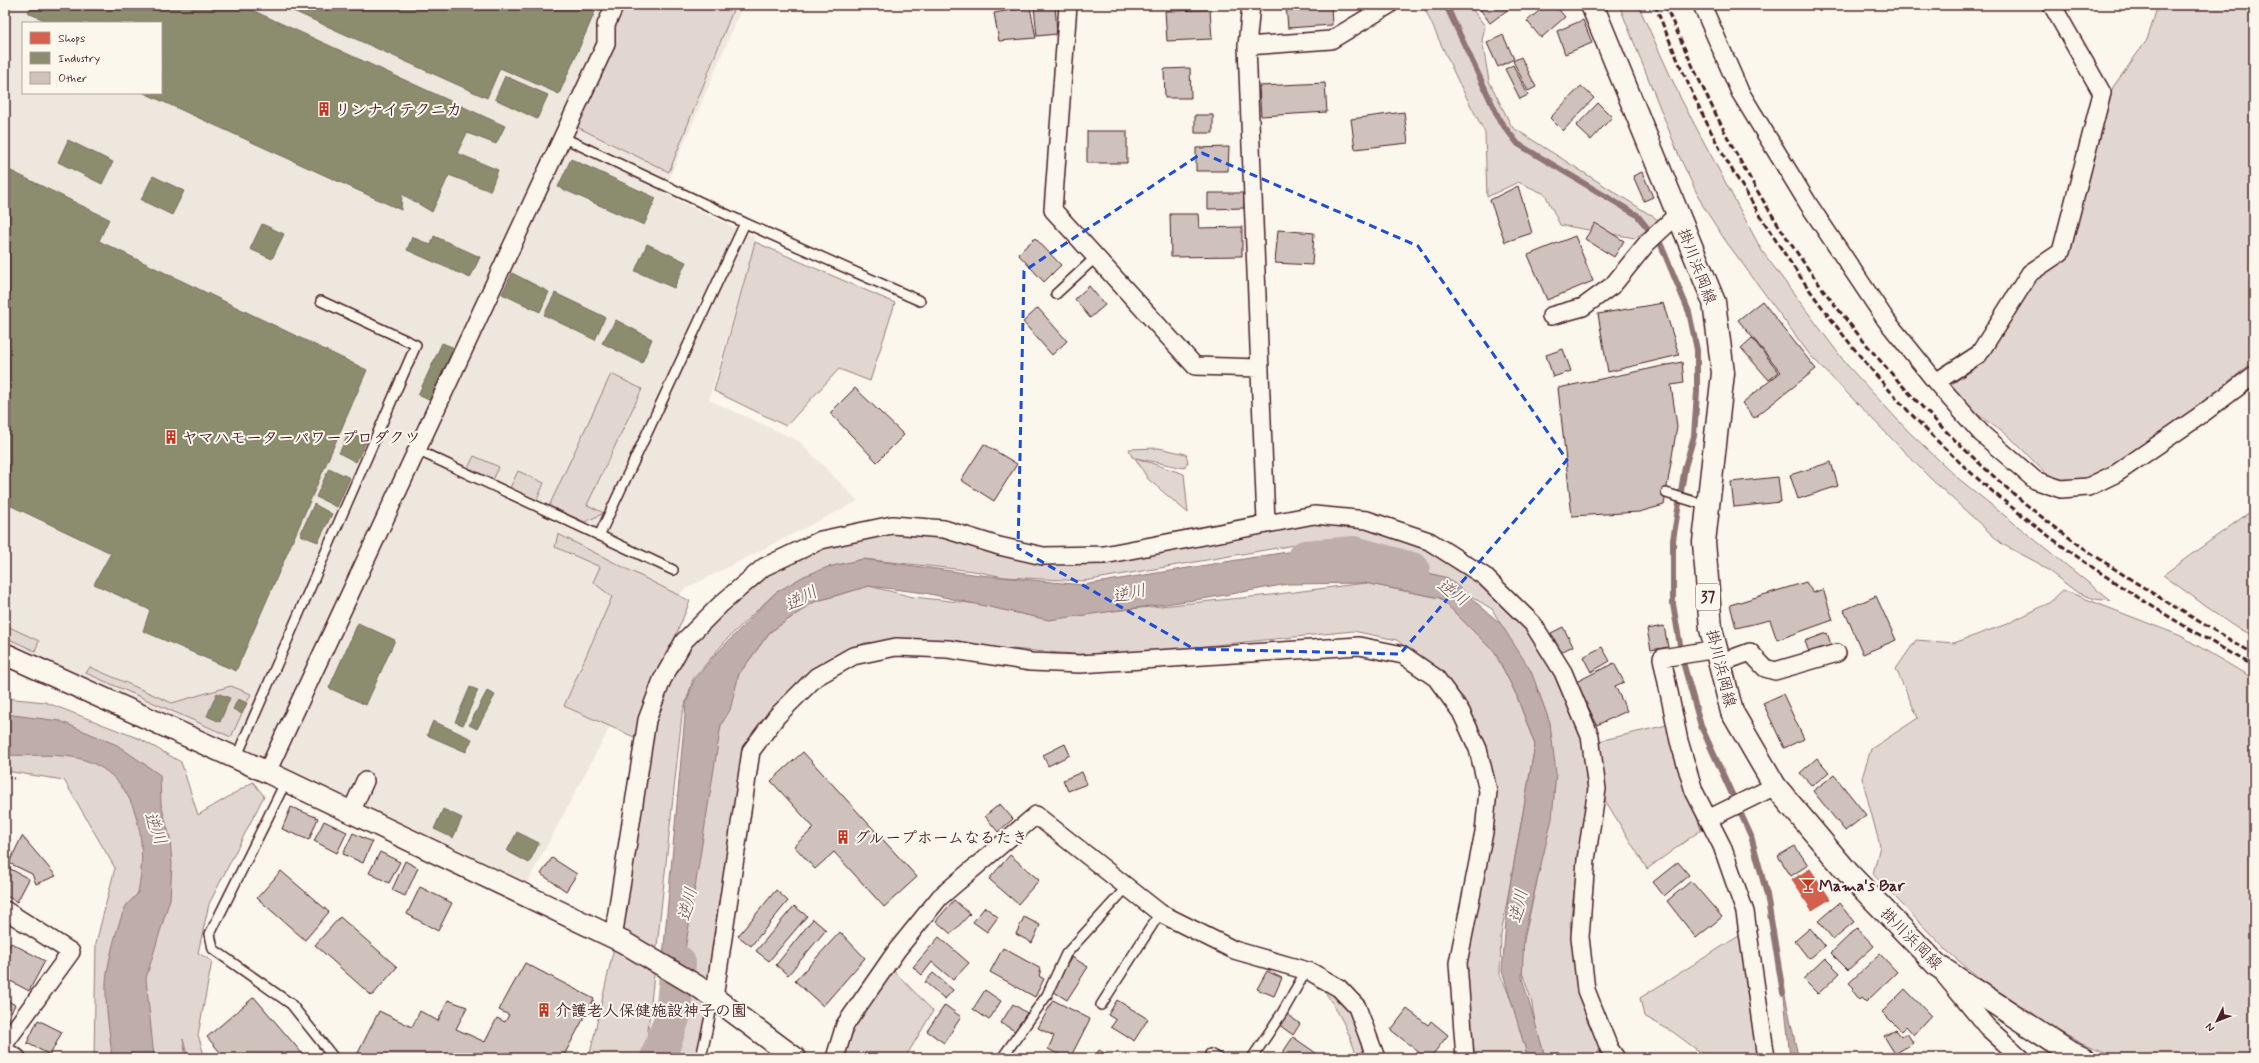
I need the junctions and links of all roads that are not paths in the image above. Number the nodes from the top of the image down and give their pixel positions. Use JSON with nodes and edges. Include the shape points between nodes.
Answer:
{"nodes":[{"id":1,"x":615,"y":5,"type":"edge"},
{"id":2,"x":1068,"y":5,"type":"edge"},
{"id":3,"x":1251,"y":5,"type":"edge"},
{"id":4,"x":1389,"y":5,"type":"edge"},
{"id":5,"x":1592,"y":5,"type":"edge"},
{"id":6,"x":1702,"y":5,"type":"edge"},
{"id":7,"x":2052,"y":5,"type":"edge"},
{"id":8,"x":1248,"y":46,"type":"junction"},
{"id":9,"x":562,"y":138,"type":"junction"},
{"id":10,"x":1672,"y":219,"type":"junction"},
{"id":11,"x":745,"y":223,"type":"junction"},
{"id":12,"x":1096,"y":257,"type":"junction"},
{"id":13,"x":1056,"y":294,"type":"dead end"},
{"id":14,"x":321,"y":301,"type":"dead end"},
{"id":15,"x":920,"y":301,"type":"dead end"},
{"id":16,"x":1551,"y":316,"type":"dead end"},
{"id":17,"x":1260,"y":368,"type":"junction"},
{"id":18,"x":2254,"y":375,"type":"edge"},
{"id":19,"x":1936,"y":382,"type":"junction"},
{"id":20,"x":417,"y":450,"type":"junction"},
{"id":21,"x":1667,"y":493,"type":"dead end"},
{"id":22,"x":1699,"y":503,"type":"junction"},
{"id":23,"x":1266,"y":522,"type":"junction"},
{"id":24,"x":600,"y":536,"type":"junction"},
{"id":25,"x":673,"y":570,"type":"dead end"},
{"id":26,"x":1837,"y":653,"type":"dead end"},
{"id":27,"x":5,"y":654,"type":"edge"},
{"id":28,"x":1719,"y":656,"type":"junction"},
{"id":29,"x":236,"y":758,"type":"junction"},
{"id":30,"x":267,"y":772,"type":"junction"},
{"id":31,"x":365,"y":781,"type":"dead end"},
{"id":32,"x":286,"y":782,"type":"junction"},
{"id":33,"x":1775,"y":786,"type":"junction"},
{"id":34,"x":351,"y":812,"type":"junction"},
{"id":35,"x":1715,"y":815,"type":"junction"},
{"id":36,"x":1127,"y":887,"type":"junction"},
{"id":37,"x":5,"y":910,"type":"edge"},
{"id":38,"x":1160,"y":913,"type":"junction"},
{"id":39,"x":618,"y":940,"type":"junction"},
{"id":40,"x":1938,"y":966,"type":"junction"},
{"id":41,"x":1306,"y":971,"type":"junction"},
{"id":42,"x":708,"y":993,"type":"junction"},
{"id":43,"x":1101,"y":1005,"type":"dead end"},
{"id":44,"x":5,"y":1043,"type":"edge"},
{"id":45,"x":5,"y":1051,"type":"edge"},
{"id":46,"x":1210,"y":1054,"type":"dead end"},
{"id":47,"x":17,"y":1058,"type":"edge"},
{"id":48,"x":334,"y":1058,"type":"edge"},
{"id":49,"x":701,"y":1058,"type":"edge"},
{"id":50,"x":795,"y":1058,"type":"edge"},
{"id":51,"x":835,"y":1058,"type":"edge"},
{"id":52,"x":1002,"y":1058,"type":"edge"},
{"id":53,"x":1218,"y":1058,"type":"edge"},
{"id":54,"x":1252,"y":1058,"type":"edge"},
{"id":55,"x":1376,"y":1058,"type":"edge"},
{"id":56,"x":1465,"y":1058,"type":"edge"},
{"id":57,"x":1616,"y":1058,"type":"edge"},
{"id":58,"x":1766,"y":1058,"type":"edge"},
{"id":59,"x":2021,"y":1058,"type":"edge"},
{"id":60,"x":2083,"y":1058,"type":"edge"}],
"edges":[{"from":1,"to":9,"type":"street","via":[[606,25],[606,44]]},
{"from":2,"to":12,"type":"street","via":[[1053,210]]},
{"from":3,"to":8,"type":"street"},
{"from":4,"to":8,"type":"street","via":[[1331,40]]},
{"from":5,"to":10,"type":"main road","name":"掛川浜岡線","number":"37"},
{"from":6,"to":19,"type":"street","via":[[1740,92],[1809,205],[1886,320]]},
{"from":7,"to":19,"type":"street","via":[[2102,93],[2061,252],[2030,272],[1979,354]]},
{"from":8,"to":17,"type":"street"},
{"from":9,"to":11,"type":"lane"},
{"from":9,"to":20,"type":"street"},
{"from":10,"to":16,"type":"street","via":[[1613,285],[1583,307]]},
{"from":10,"to":22,"type":"main road","name":"掛川浜岡線","number":"37","via":[[1714,302],[1723,373]]},
{"from":11,"to":15,"type":"lane"},
{"from":11,"to":24,"type":"lane"},
{"from":12,"to":13,"type":"lane"},
{"from":12,"to":17,"type":"street","via":[[1195,366]]},
{"from":14,"to":29,"type":"lane","via":[[416,345]]},
{"from":17,"to":23,"type":"street"},
{"from":18,"to":19,"type":"street","via":[[2117,473],[2088,487],[2061,489],[2035,480],[1982,434]]},
{"from":20,"to":24,"type":"lane"},
{"from":20,"to":30,"type":"street"},
{"from":21,"to":22,"type":"lane"},
{"from":22,"to":28,"type":"main road","name":"掛川浜岡線","number":"37","via":[[1711,629]]},
{"from":23,"to":39,"type":"street","via":[[1104,555],[1043,556],[944,529],[892,526],[821,540],[764,567],[721,604],[684,641],[662,680],[646,726]]},
{"from":23,"to":57,"type":"street","via":[[1314,515],[1367,520],[1429,541],[1484,576],[1533,624],[1563,672],[1590,736],[1597,789],[1586,860],[1580,936],[1586,990],[1609,1048]]},
{"from":24,"to":25,"type":"lane"},
{"from":26,"to":28,"type":"street","via":[[1775,671],[1765,668],[1750,652]]},
{"from":27,"to":29,"type":"street"},
{"from":28,"to":33,"type":"main road","name":"掛川浜岡線","number":"37","via":[[1732,712]]},
{"from":28,"to":35,"type":"street","via":[[1695,652],[1662,658],[1694,791]]},
{"from":29,"to":30,"type":"street"},
{"from":30,"to":32,"type":"street"},
{"from":31,"to":34,"type":"street"},
{"from":32,"to":34,"type":"street"},
{"from":32,"to":48,"type":"lane","via":[[210,934],[213,949],[291,1004]]},
{"from":33,"to":35,"type":"street"},
{"from":33,"to":40,"type":"main road","name":"掛川浜岡線","number":"37","via":[[1849,874]]},
{"from":34,"to":39,"type":"street"},
{"from":35,"to":58,"type":"street","via":[[1722,846],[1745,912]]},
{"from":36,"to":38,"type":"street"},
{"from":36,"to":51,"type":"street","via":[[1036,815],[940,897],[897,950],[845,1025]]},
{"from":36,"to":52,"type":"lane","via":[[1066,954],[1047,995]]},
{"from":37,"to":44,"type":"street","via":[[71,952]]},
{"from":38,"to":41,"type":"street","via":[[1234,950]]},
{"from":38,"to":43,"type":"lane"},
{"from":39,"to":42,"type":"street"},
{"from":40,"to":59,"type":"street","via":[[1987,1027]]},
{"from":40,"to":60,"type":"main road","name":"掛川浜岡線","number":"37","via":[[2068,1051]]},
{"from":41,"to":54,"type":"lane"},
{"from":41,"to":55,"type":"street","via":[[1339,988],[1357,1007]]},
{"from":42,"to":49,"type":"lane"},
{"from":42,"to":50,"type":"street"},
{"from":42,"to":56,"type":"street","via":[[750,751],[777,716],[816,677],[853,656],[896,647],[940,649],[1031,662],[1080,664],[1359,646],[1403,654],[1436,678],[1461,712],[1478,749],[1488,791],[1484,832],[1458,963]]},
{"from":45,"to":47,"type":"street"},
{"from":46,"to":53,"type":"lane"}]}
